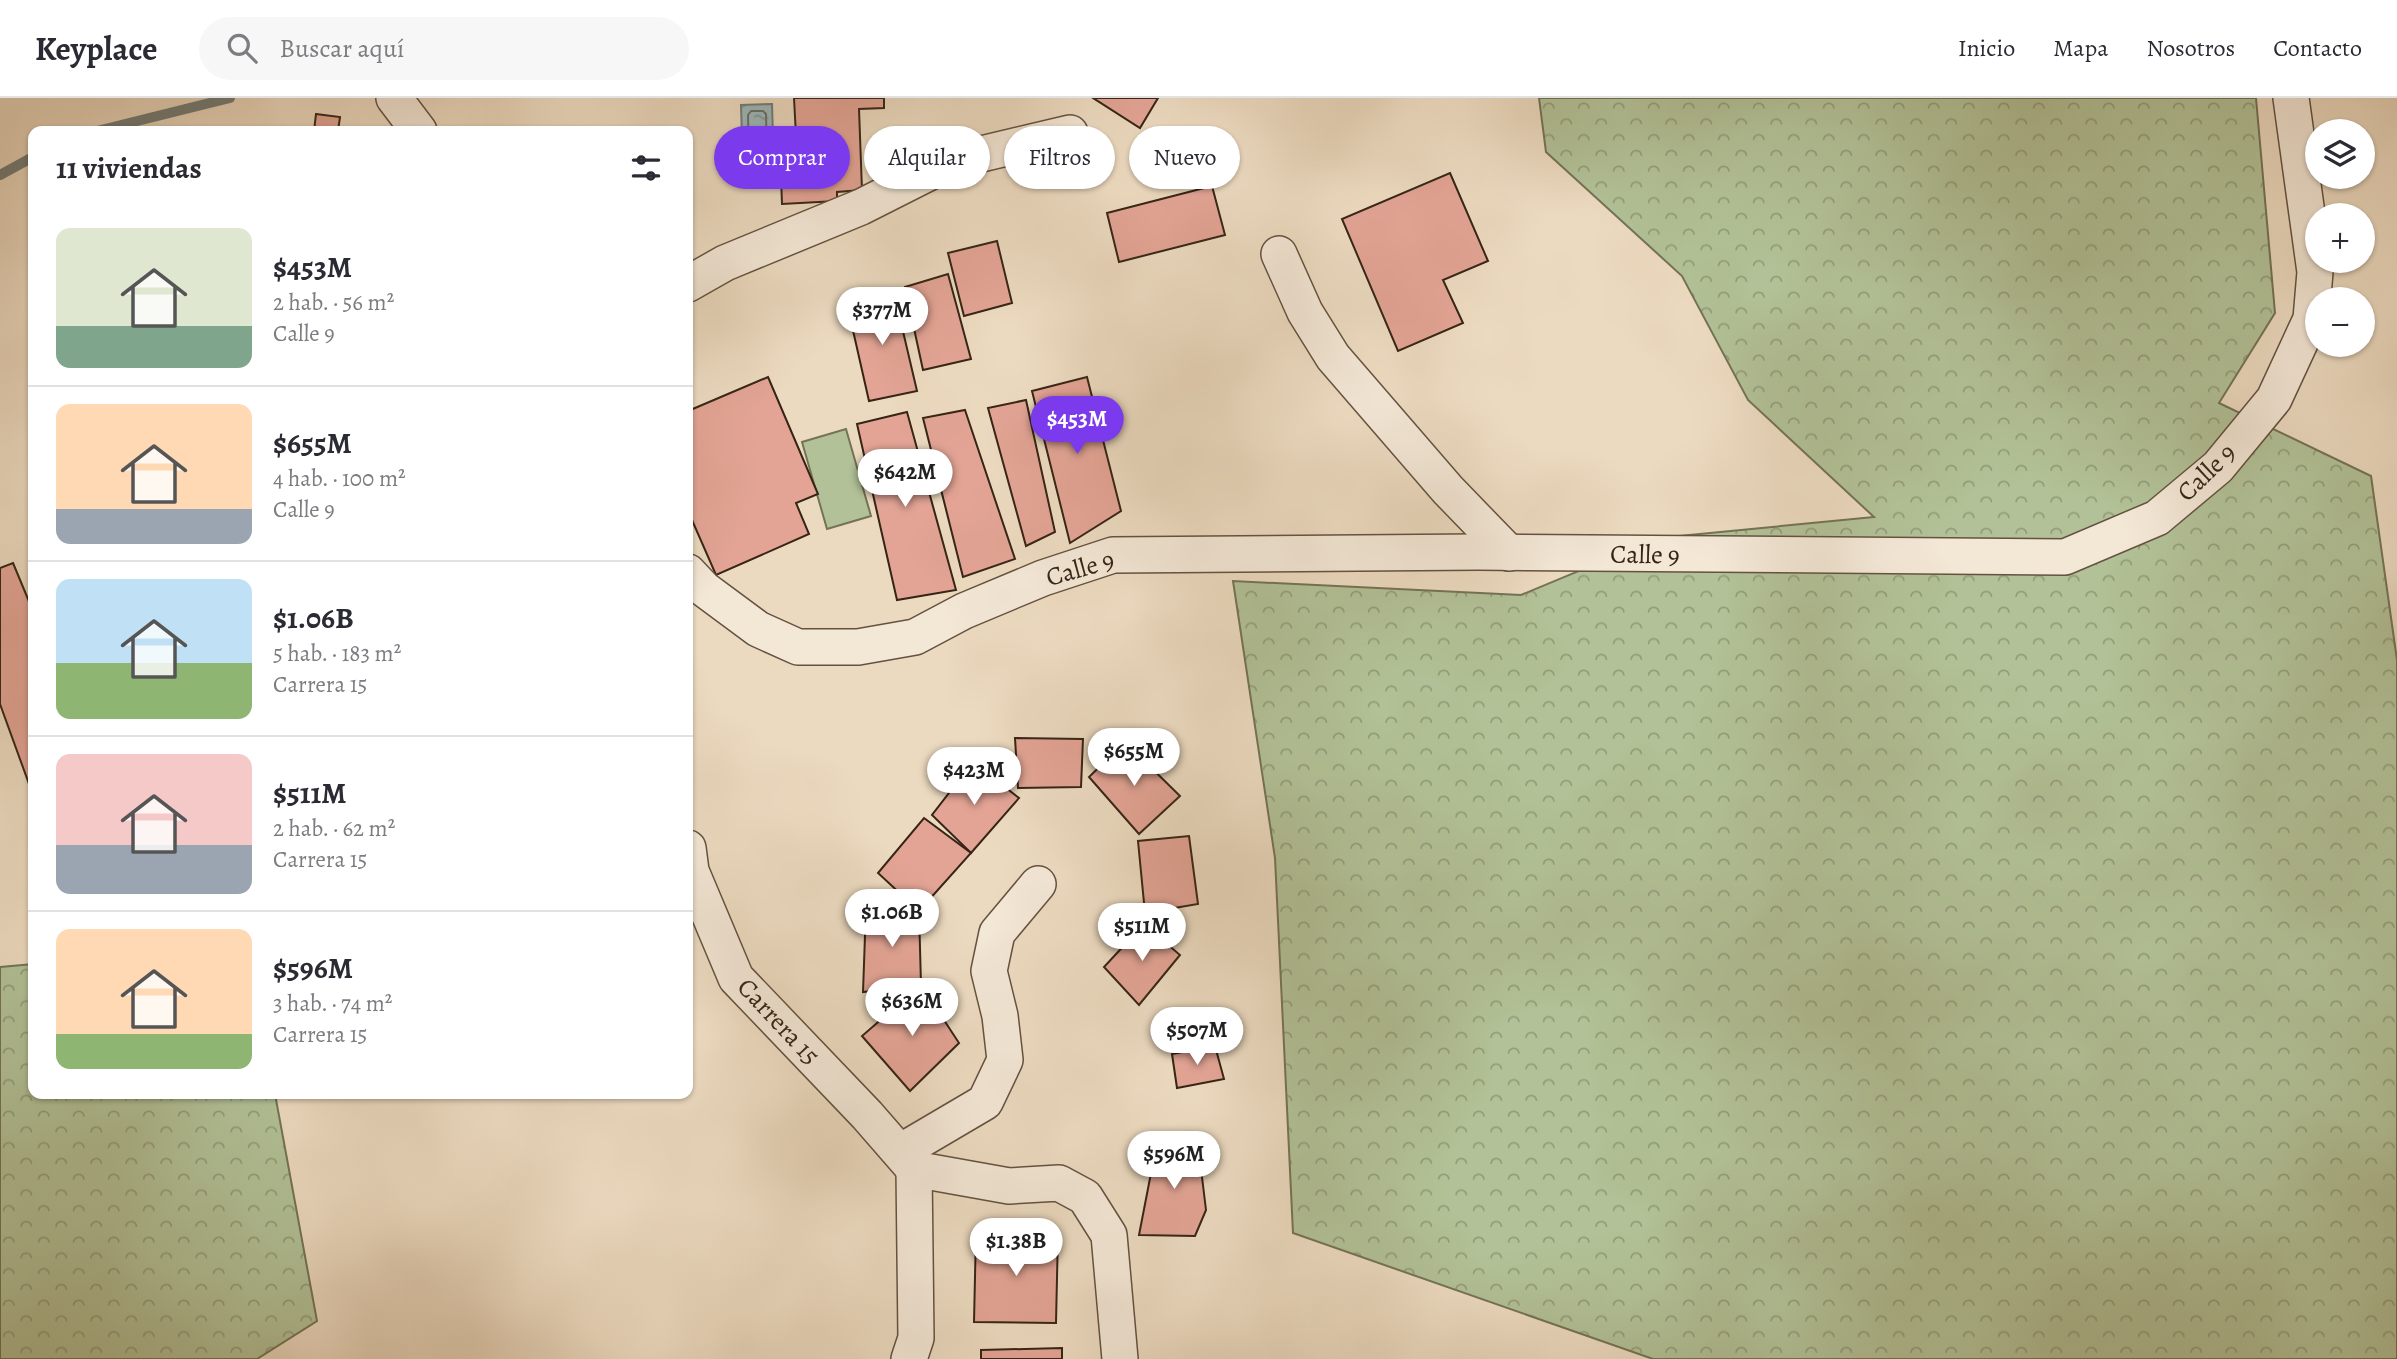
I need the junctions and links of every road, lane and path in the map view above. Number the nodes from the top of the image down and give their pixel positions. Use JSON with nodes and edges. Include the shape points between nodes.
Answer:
{"nodes":[{"id":1,"x":2291,"y":98,"type":"edge"},
{"id":2,"x":1004,"y":149,"type":"edge"},
{"id":3,"x":1279,"y":254,"type":"dead end"},
{"id":4,"x":693,"y":281,"type":"edge"},
{"id":5,"x":1509,"y":553,"type":"junction"},
{"id":6,"x":693,"y":577,"type":"edge"},
{"id":7,"x":693,"y":876,"type":"edge"},
{"id":8,"x":1038,"y":884,"type":"dead end"},
{"id":9,"x":907,"y":1160,"type":"junction"},
{"id":10,"x":909,"y":1359,"type":"edge"},
{"id":11,"x":1120,"y":1359,"type":"edge"}],
"edges":[{"from":1,"to":5,"type":"street","name":"Calle 9","via":[[2315,272],[2311,319],[2274,399],[2218,467],[2157,517],[2065,557]]},
{"from":2,"to":4,"type":"street","via":[[952,161]]},
{"from":3,"to":5,"type":"street","via":[[1305,312],[1333,357]]},
{"from":5,"to":6,"type":"street","name":"Calle 9","via":[[1112,555],[964,611],[915,637],[859,647],[798,647],[758,629]]},
{"from":7,"to":9,"type":"street","name":"Carrera 15","via":[[736,978]]},
{"from":8,"to":9,"type":"street","via":[[997,933],[989,971],[1005,1059],[985,1102]]},
{"from":9,"to":10,"type":"street","via":[[916,1338]]},
{"from":9,"to":11,"type":"street","via":[[1009,1186],[1059,1183],[1085,1197],[1109,1235]]}]}
